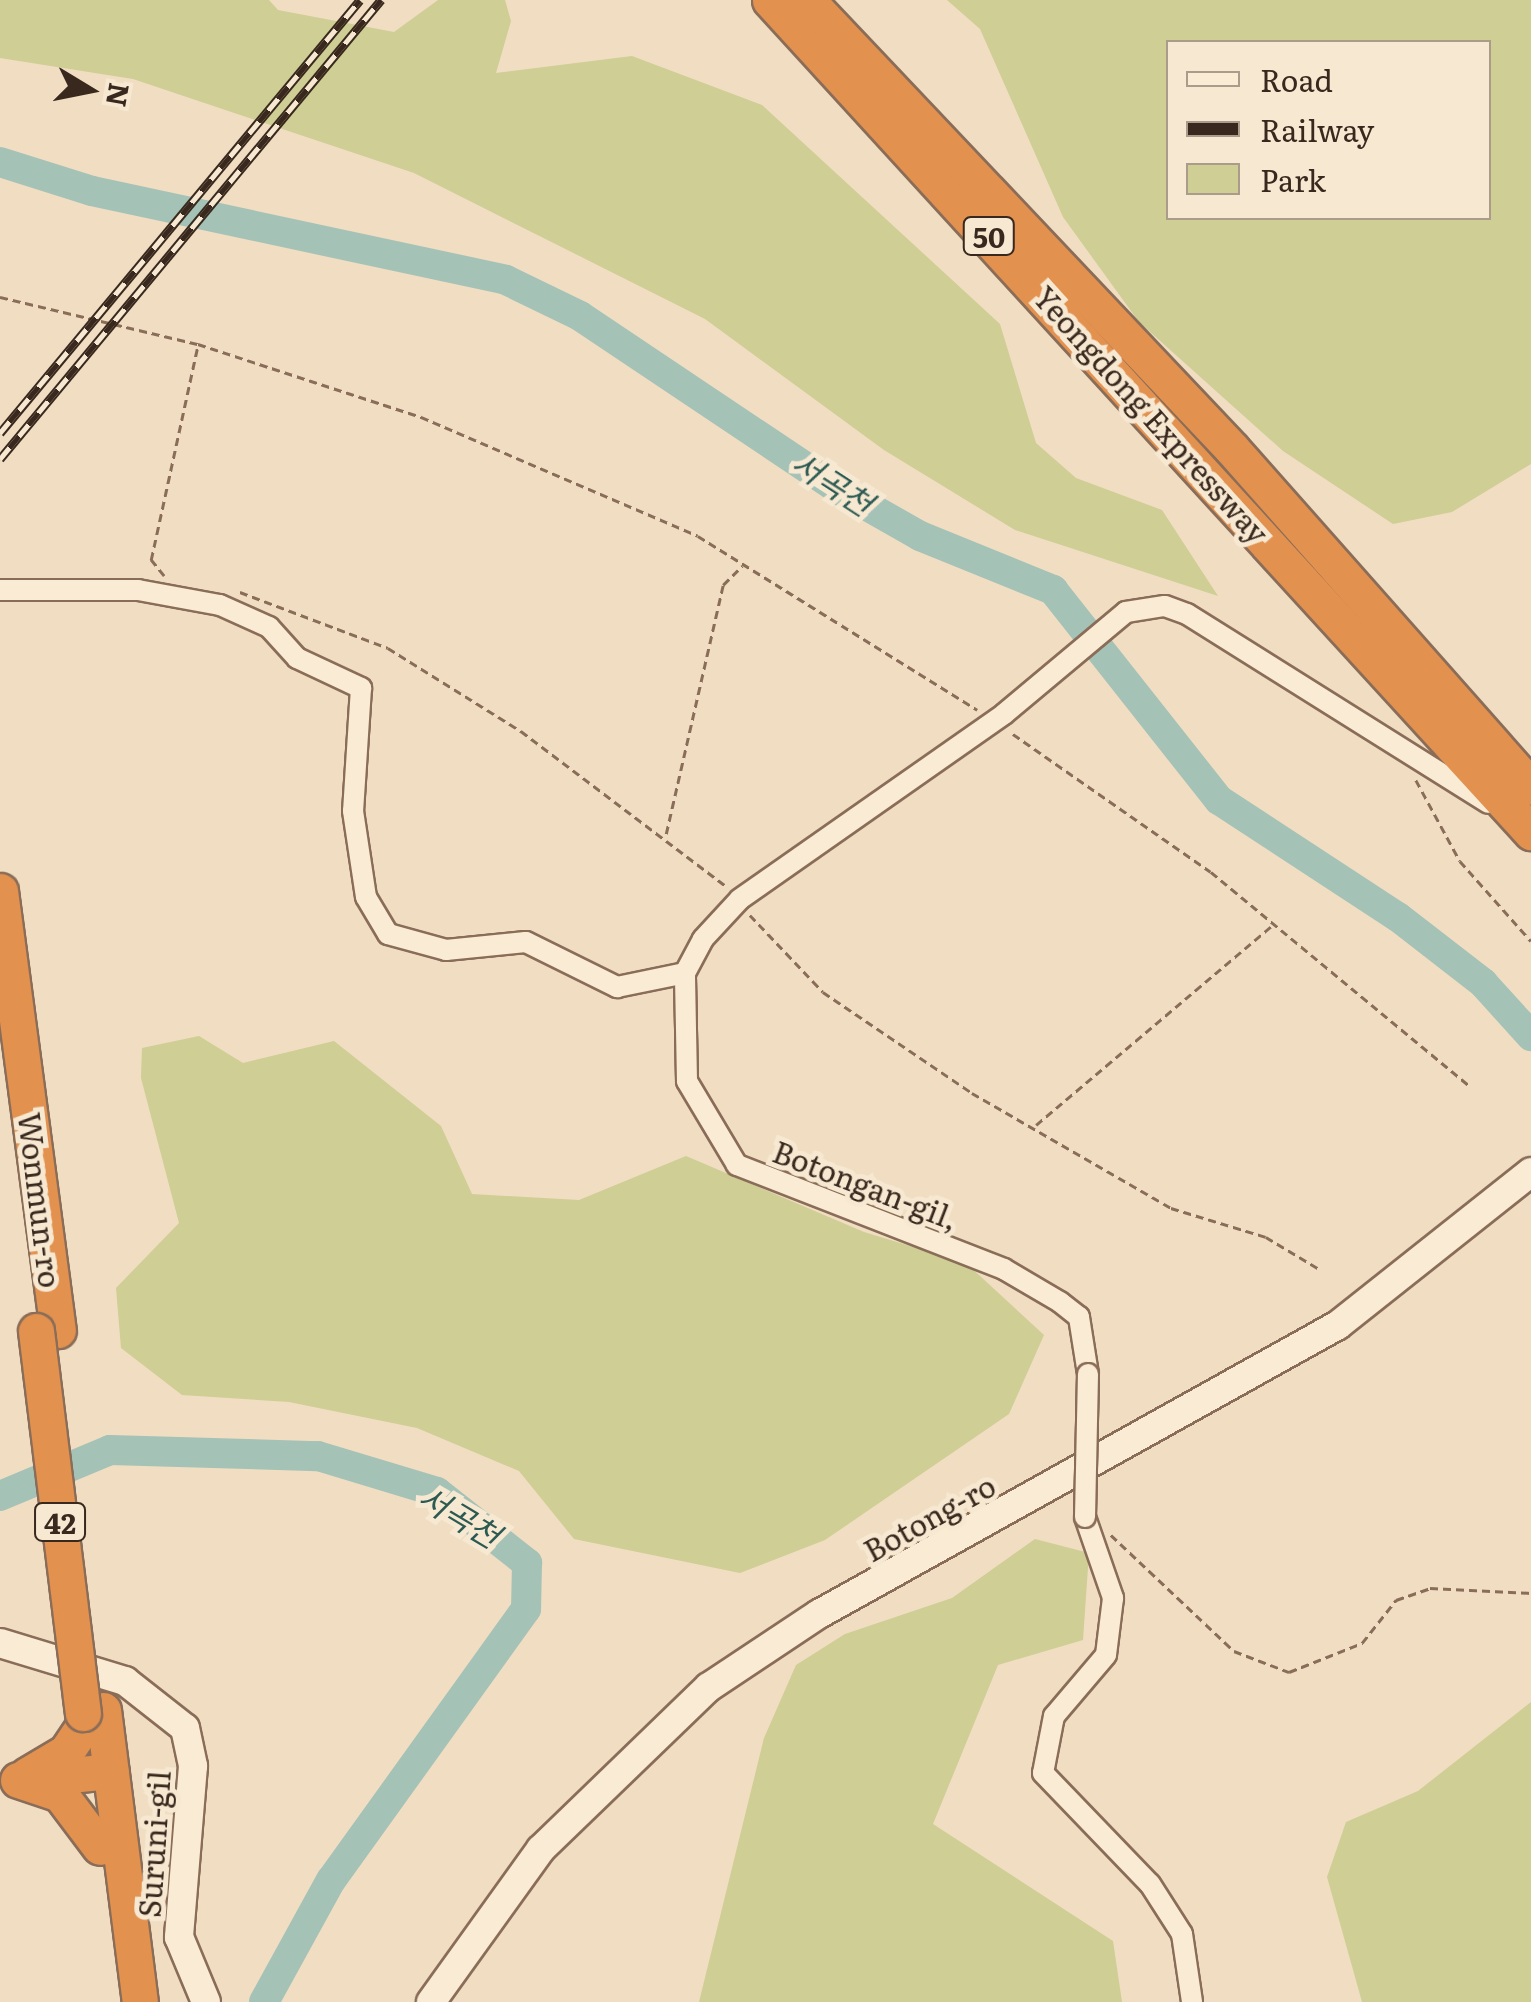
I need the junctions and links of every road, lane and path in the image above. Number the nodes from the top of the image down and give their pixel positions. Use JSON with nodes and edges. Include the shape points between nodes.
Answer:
{"nodes":[{"id":1,"x":770,"y":0,"type":"edge"},
{"id":2,"x":807,"y":0,"type":"edge"},
{"id":3,"x":0,"y":297,"type":"edge"},
{"id":4,"x":198,"y":344,"type":"junction"},
{"id":5,"x":743,"y":565,"type":"junction"},
{"id":6,"x":759,"y":575,"type":"dead end"},
{"id":7,"x":181,"y":580,"type":"dead end"},
{"id":8,"x":230,"y":588,"type":"dead end"},
{"id":9,"x":0,"y":590,"type":"edge"},
{"id":10,"x":1407,"y":756,"type":"junction"},
{"id":11,"x":1531,"y":786,"type":"edge"},
{"id":12,"x":1531,"y":832,"type":"edge"},
{"id":13,"x":666,"y":834,"type":"junction"},
{"id":14,"x":0,"y":891,"type":"edge"},
{"id":15,"x":740,"y":899,"type":"junction"},
{"id":16,"x":1249,"y":904,"type":"dead end"},
{"id":17,"x":1274,"y":924,"type":"junction"},
{"id":18,"x":1531,"y":940,"type":"edge"},
{"id":19,"x":685,"y":973,"type":"junction"},
{"id":20,"x":0,"y":1046,"type":"edge"},
{"id":21,"x":1470,"y":1087,"type":"dead end"},
{"id":22,"x":1036,"y":1125,"type":"junction"},
{"id":23,"x":1531,"y":1172,"type":"edge"},
{"id":24,"x":1321,"y":1270,"type":"dead end"},
{"id":25,"x":47,"y":1330,"type":"junction"},
{"id":26,"x":1087,"y":1523,"type":"junction"},
{"id":27,"x":1531,"y":1593,"type":"edge"},
{"id":28,"x":0,"y":1643,"type":"edge"},
{"id":29,"x":90,"y":1715,"type":"junction"},
{"id":30,"x":101,"y":1772,"type":"junction"},
{"id":31,"x":9,"y":1780,"type":"edge"},
{"id":32,"x":100,"y":1847,"type":"junction"},
{"id":33,"x":202,"y":1996,"type":"edge"},
{"id":34,"x":119,"y":2002,"type":"edge"},
{"id":35,"x":140,"y":2002,"type":"edge"},
{"id":36,"x":430,"y":2002,"type":"edge"},
{"id":37,"x":1192,"y":2002,"type":"edge"}],
"edges":[{"from":1,"to":12,"type":"highway","name":"Yeongdong Expressway","number":"50"},
{"from":2,"to":11,"type":"highway","name":"Yeongdong Expressway","number":"50","via":[[1232,449]]},
{"from":3,"to":4,"type":"path"},
{"from":4,"to":5,"type":"path","via":[[421,418],[698,536]]},
{"from":4,"to":7,"type":"path","via":[[150,560]]},
{"from":5,"to":6,"type":"path"},
{"from":5,"to":13,"type":"path","via":[[723,585]]},
{"from":8,"to":13,"type":"path","via":[[388,648]]},
{"from":9,"to":19,"type":"street","via":[[138,590],[220,605],[269,627],[297,658],[361,688],[353,811],[366,897],[388,934],[446,950],[526,942],[617,986]]},
{"from":10,"to":12,"type":"street"},
{"from":10,"to":15,"type":"street","via":[[1187,614],[1165,606],[1126,612],[1004,714]]},
{"from":10,"to":18,"type":"path","via":[[1460,860]]},
{"from":13,"to":15,"type":"path"},
{"from":14,"to":25,"type":"highway","name":"Wonmun-ro","number":"42"},
{"from":15,"to":19,"type":"street"},
{"from":15,"to":22,"type":"path","via":[[770,946],[823,992]]},
{"from":16,"to":17,"type":"path"},
{"from":17,"to":21,"type":"path"},
{"from":17,"to":22,"type":"path","via":[[1228,954]]},
{"from":19,"to":26,"type":"street","name":"Botongan-gil,","bridge":true,"via":[[687,1081],[737,1165],[1004,1269],[1079,1317],[1088,1374]]},
{"from":20,"to":25,"type":"highway","name":"Wonmun-ro","number":"42"},
{"from":22,"to":24,"type":"path","via":[[1171,1208],[1266,1237]]},
{"from":23,"to":36,"type":"street","name":"Botong-ro","via":[[1445,1249],[1338,1325],[819,1614],[710,1687],[541,1849]]},
{"from":25,"to":29,"type":"highway","number":"42"},
{"from":26,"to":27,"type":"path","via":[[1116,1536],[1234,1651],[1288,1672],[1362,1642],[1396,1600],[1430,1588]]},
{"from":26,"to":37,"type":"street","via":[[1113,1598],[1106,1655],[1054,1716],[1043,1773],[1150,1884],[1182,1934]]},
{"from":28,"to":33,"type":"street","name":"Suruni-gil","via":[[125,1681],[185,1728],[193,1766],[179,1937]]},
{"from":29,"to":30,"type":"highway","number":"42"},
{"from":29,"to":31,"type":"highway","via":[[66,1752]]},
{"from":30,"to":31,"type":"highway"},
{"from":30,"to":32,"type":"highway","number":"42"},
{"from":30,"to":35,"type":"highway","number":"42"},
{"from":31,"to":32,"type":"highway","via":[[60,1794]]},
{"from":32,"to":34,"type":"highway","number":"42"}]}
